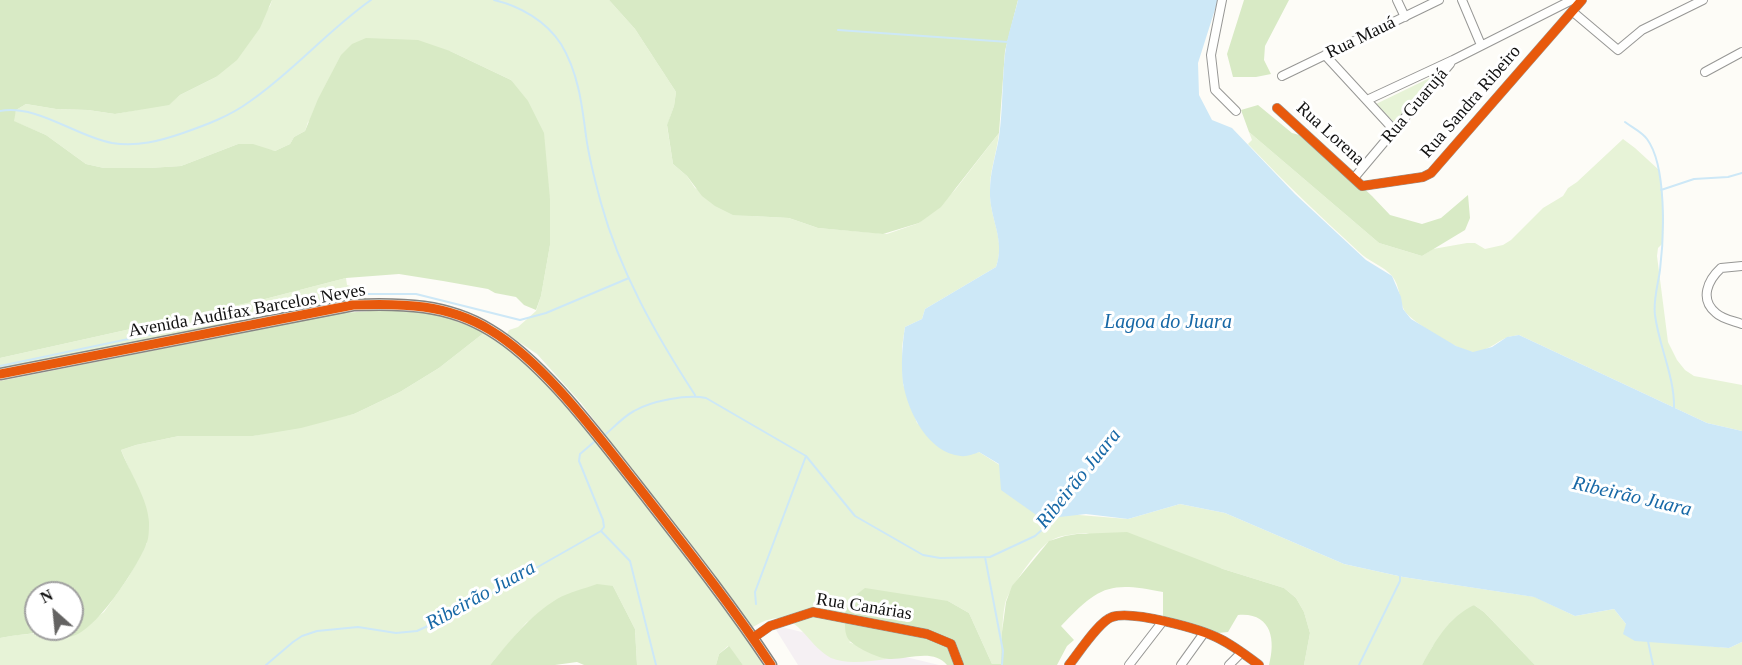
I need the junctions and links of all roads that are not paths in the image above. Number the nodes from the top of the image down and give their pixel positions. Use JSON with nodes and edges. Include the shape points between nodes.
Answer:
{"nodes":[{"id":1,"x":1222,"y":0,"type":"edge"},
{"id":2,"x":1397,"y":0,"type":"edge"},
{"id":3,"x":1439,"y":0,"type":"edge"},
{"id":4,"x":1462,"y":0,"type":"edge"},
{"id":5,"x":1572,"y":0,"type":"edge"},
{"id":6,"x":1582,"y":0,"type":"edge"},
{"id":7,"x":1703,"y":0,"type":"edge"},
{"id":8,"x":1573,"y":12,"type":"junction"},
{"id":9,"x":1405,"y":17,"type":"junction"},
{"id":10,"x":1481,"y":45,"type":"junction"},
{"id":11,"x":1742,"y":52,"type":"edge"},
{"id":12,"x":1325,"y":55,"type":"junction"},
{"id":13,"x":1453,"y":60,"type":"junction"},
{"id":14,"x":1705,"y":72,"type":"dead end"},
{"id":15,"x":1282,"y":76,"type":"dead end"},
{"id":16,"x":1367,"y":100,"type":"junction"},
{"id":17,"x":1277,"y":108,"type":"dead end"},
{"id":18,"x":1236,"y":111,"type":"dead end"},
{"id":19,"x":1395,"y":131,"type":"junction"},
{"id":20,"x":1354,"y":178,"type":"junction"},
{"id":21,"x":1362,"y":186,"type":"joint"},
{"id":22,"x":1742,"y":266,"type":"edge"},
{"id":23,"x":1742,"y":324,"type":"edge"},
{"id":24,"x":0,"y":374,"type":"edge"},
{"id":25,"x":1163,"y":621,"type":"junction"},
{"id":26,"x":1204,"y":633,"type":"junction"},
{"id":27,"x":753,"y":638,"type":"junction"},
{"id":28,"x":1241,"y":653,"type":"junction"},
{"id":29,"x":771,"y":665,"type":"edge"},
{"id":30,"x":959,"y":665,"type":"edge"},
{"id":31,"x":1069,"y":665,"type":"edge"},
{"id":32,"x":1129,"y":665,"type":"edge"},
{"id":33,"x":1181,"y":665,"type":"edge"},
{"id":34,"x":1229,"y":665,"type":"edge"},
{"id":35,"x":1259,"y":665,"type":"edge"}],
"edges":[{"from":1,"to":18,"type":"street","via":[[1211,55],[1215,90]]},
{"from":2,"to":9,"type":"street"},
{"from":3,"to":9,"type":"street","name":"Rua Mauá"},
{"from":4,"to":10,"type":"street"},
{"from":5,"to":10,"type":"street"},
{"from":6,"to":8,"type":"street","name":"Rua Sandra Ribeiro"},
{"from":7,"to":8,"type":"street","via":[[1642,30],[1618,50]]},
{"from":8,"to":21,"type":"street","name":"Rua Sandra Ribeiro","via":[[1431,173]]},
{"from":9,"to":12,"type":"street","name":"Rua Mauá"},
{"from":10,"to":13,"type":"street"},
{"from":11,"to":14,"type":"street"},
{"from":12,"to":15,"type":"street","name":"Rua Mauá"},
{"from":12,"to":16,"type":"street"},
{"from":13,"to":16,"type":"street"},
{"from":13,"to":19,"type":"street","name":"Rua Guarujá"},
{"from":16,"to":19,"type":"street"},
{"from":17,"to":20,"type":"street","name":"Rua Lorena"},
{"from":19,"to":20,"type":"street","name":"Rua Guarujá"},
{"from":20,"to":21,"type":"street","name":"Rua Lorena"},
{"from":22,"to":23,"type":"street","via":[[1721,268],[1706,293],[1716,314]]},
{"from":24,"to":27,"type":"main road","name":"Avenida Audifax Barcelos Neves","via":[[353,305],[419,306],[457,314],[490,329],[551,381],[611,452]]},
{"from":25,"to":26,"type":"street"},
{"from":25,"to":31,"type":"street","via":[[1127,615],[1111,617]]},
{"from":25,"to":32,"type":"street"},
{"from":26,"to":28,"type":"street"},
{"from":26,"to":33,"type":"street"},
{"from":27,"to":29,"type":"main road","name":"Avenida Audifax Barcelos Neves"},
{"from":27,"to":30,"type":"street","name":"Rua Canárias","via":[[770,626],[813,612],[927,634],[951,644]]},
{"from":28,"to":34,"type":"street"},
{"from":28,"to":35,"type":"street"}]}
